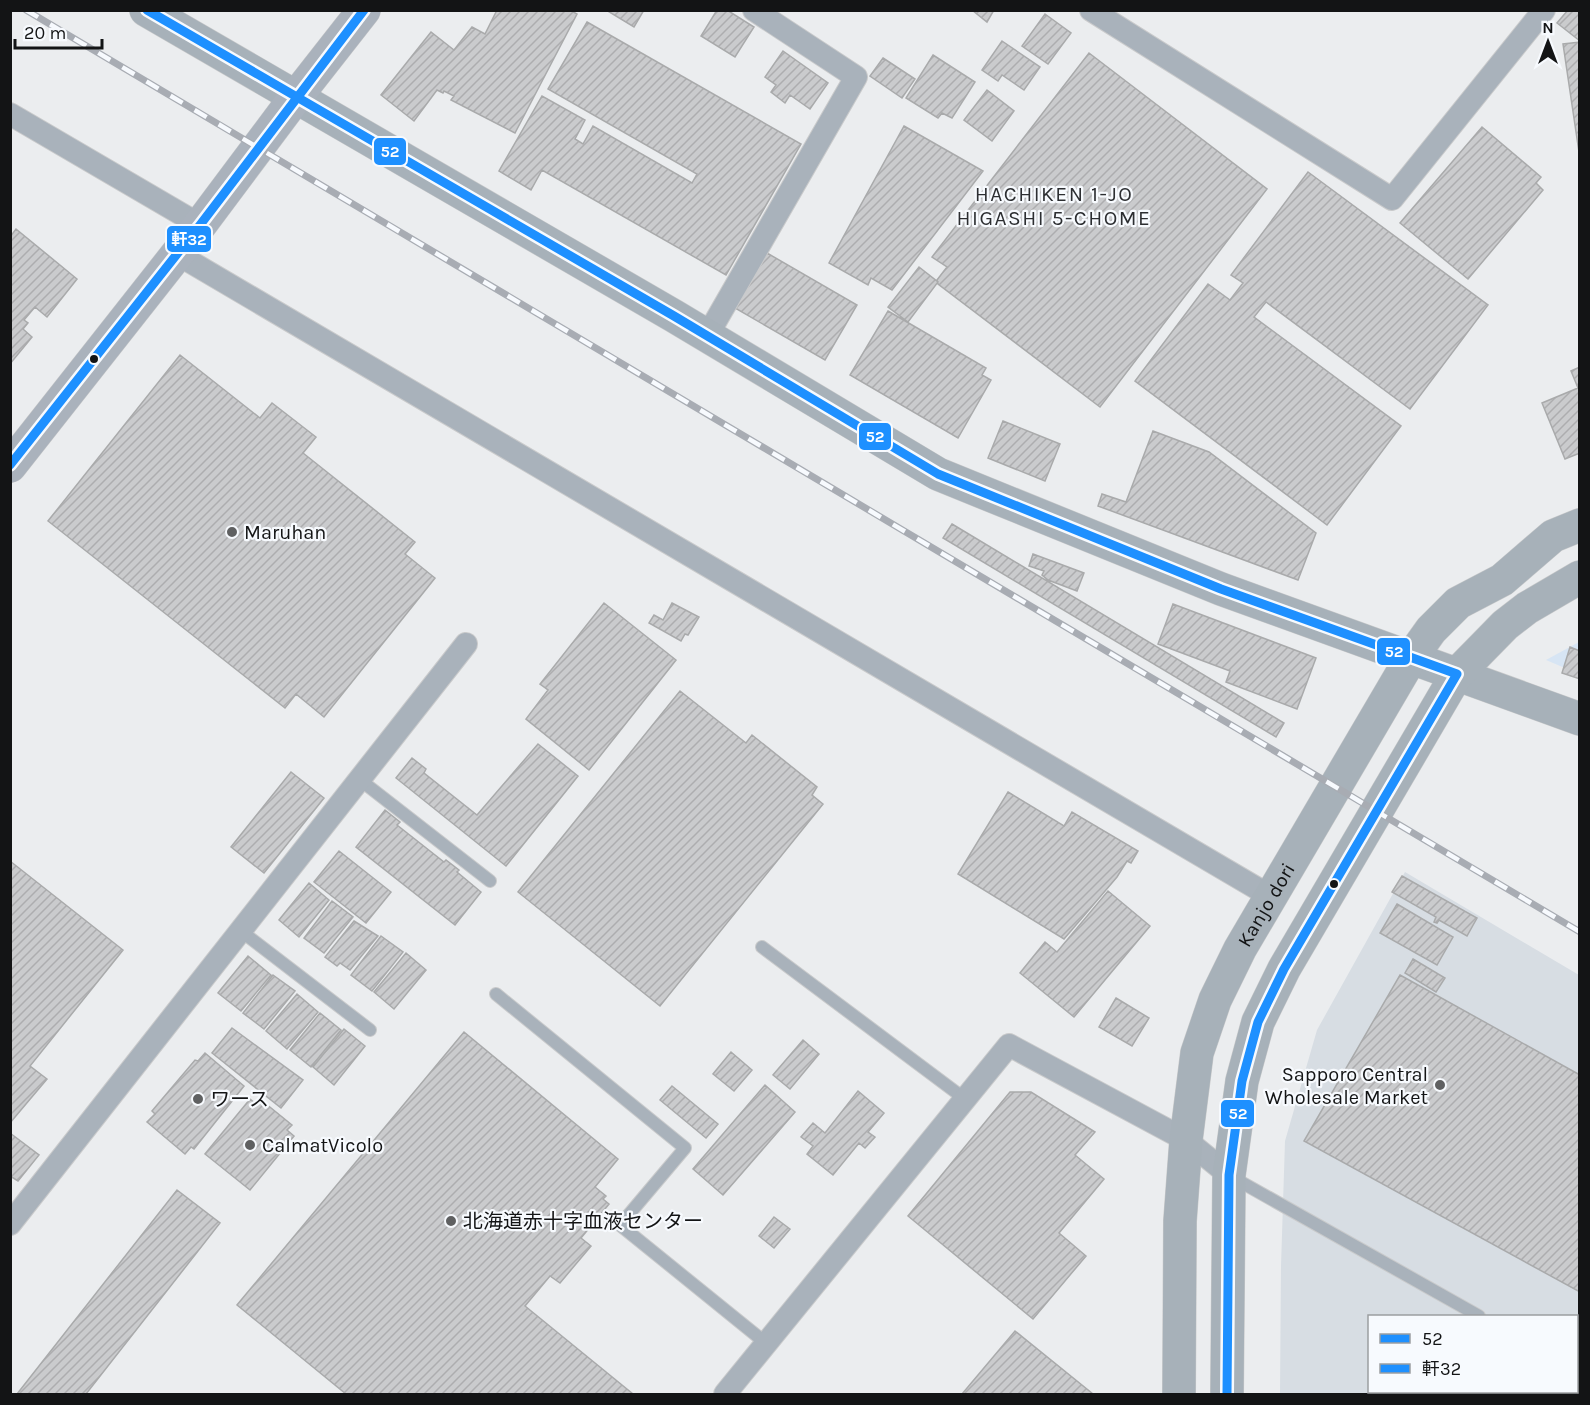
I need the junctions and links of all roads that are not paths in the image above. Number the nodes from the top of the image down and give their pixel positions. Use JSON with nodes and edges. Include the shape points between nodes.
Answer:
{"nodes":[{"id":1,"x":146,"y":10,"type":"edge"},
{"id":2,"x":364,"y":10,"type":"edge"},
{"id":3,"x":754,"y":10,"type":"edge"},
{"id":4,"x":1090,"y":10,"type":"edge"},
{"id":5,"x":1544,"y":10,"type":"edge"},
{"id":6,"x":294,"y":98,"type":"junction"},
{"id":7,"x":10,"y":114,"type":"edge"},
{"id":8,"x":200,"y":225,"type":"junction"},
{"id":9,"x":177,"y":254,"type":"junction"},
{"id":10,"x":707,"y":336,"type":"junction"},
{"id":11,"x":10,"y":466,"type":"edge"},
{"id":12,"x":1580,"y":525,"type":"edge"},
{"id":13,"x":1580,"y":578,"type":"edge"},
{"id":14,"x":466,"y":644,"type":"dead end"},
{"id":15,"x":1411,"y":658,"type":"junction"},
{"id":16,"x":1457,"y":674,"type":"junction"},
{"id":17,"x":1580,"y":719,"type":"edge"},
{"id":18,"x":359,"y":779,"type":"junction"},
{"id":19,"x":490,"y":881,"type":"dead end"},
{"id":20,"x":1270,"y":896,"type":"junction"},
{"id":21,"x":241,"y":931,"type":"junction"},
{"id":22,"x":762,"y":947,"type":"dead end"},
{"id":23,"x":495,"y":994,"type":"dead end"},
{"id":24,"x":370,"y":1030,"type":"dead end"},
{"id":25,"x":965,"y":1099,"type":"junction"},
{"id":26,"x":1186,"y":1140,"type":"junction"},
{"id":27,"x":1229,"y":1175,"type":"junction"},
{"id":28,"x":10,"y":1224,"type":"edge"},
{"id":29,"x":1475,"y":1315,"type":"edge"},
{"id":30,"x":767,"y":1344,"type":"junction"},
{"id":31,"x":725,"y":1395,"type":"edge"},
{"id":32,"x":1179,"y":1395,"type":"edge"},
{"id":33,"x":1227,"y":1395,"type":"edge"}],
"edges":[{"from":1,"to":6,"type":"street"},
{"from":2,"to":6,"type":"main road"},
{"from":3,"to":10,"type":"street","via":[[856,77]]},
{"from":4,"to":5,"type":"street","via":[[1392,199]]},
{"from":6,"to":8,"type":"main road"},
{"from":6,"to":10,"type":"street"},
{"from":7,"to":8,"type":"street"},
{"from":8,"to":9,"type":"main road"},
{"from":9,"to":11,"type":"main road"},
{"from":9,"to":20,"type":"street"},
{"from":10,"to":15,"type":"street","via":[[938,474],[1221,589]]},
{"from":12,"to":15,"type":"street","name":"Kanjo dori","via":[[1553,536],[1502,580],[1458,603]]},
{"from":13,"to":16,"type":"street","via":[[1505,625]]},
{"from":14,"to":18,"type":"street"},
{"from":15,"to":16,"type":"street"},
{"from":15,"to":20,"type":"street","name":"Kanjo dori"},
{"from":16,"to":17,"type":"street"},
{"from":16,"to":27,"type":"street","via":[[1284,969],[1258,1022],[1242,1081]]},
{"from":18,"to":19,"type":"lane"},
{"from":18,"to":21,"type":"street"},
{"from":20,"to":26,"type":"street","name":"Kanjo dori","via":[[1215,1000],[1197,1053]]},
{"from":21,"to":24,"type":"lane"},
{"from":21,"to":28,"type":"street"},
{"from":22,"to":25,"type":"lane"},
{"from":23,"to":30,"type":"lane","via":[[685,1148],[620,1225]]},
{"from":25,"to":26,"type":"street","via":[[1009,1045]]},
{"from":25,"to":30,"type":"street"},
{"from":26,"to":27,"type":"street"},
{"from":26,"to":32,"type":"street","name":"Kanjo dori","via":[[1180,1221]]},
{"from":27,"to":29,"type":"lane"},
{"from":27,"to":33,"type":"street"},
{"from":30,"to":31,"type":"street"}]}
